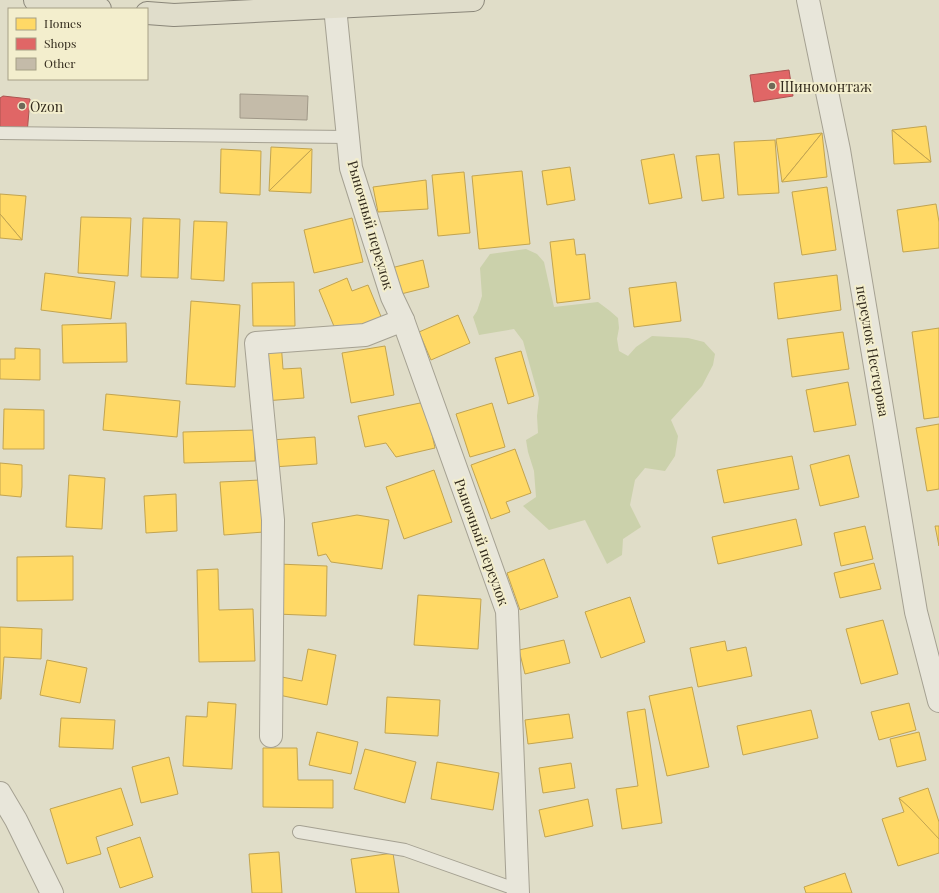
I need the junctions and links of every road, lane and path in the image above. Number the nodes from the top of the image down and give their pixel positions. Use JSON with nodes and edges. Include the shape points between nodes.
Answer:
{"nodes":[{"id":1,"x":35,"y":0,"type":"edge"},
{"id":2,"x":473,"y":0,"type":"edge"},
{"id":3,"x":808,"y":0,"type":"edge"},
{"id":4,"x":335,"y":7,"type":"junction"},
{"id":5,"x":93,"y":8,"type":"edge"},
{"id":6,"x":148,"y":13,"type":"edge"},
{"id":7,"x":0,"y":133,"type":"edge"},
{"id":8,"x":348,"y":137,"type":"junction"},
{"id":9,"x":403,"y":320,"type":"junction"},
{"id":10,"x":939,"y":701,"type":"edge"},
{"id":11,"x":271,"y":736,"type":"dead end"},
{"id":12,"x":0,"y":793,"type":"edge"},
{"id":13,"x":299,"y":832,"type":"dead end"},
{"id":14,"x":518,"y":891,"type":"edge"},
{"id":15,"x":52,"y":893,"type":"edge"}],
"edges":[{"from":1,"to":5,"type":"main road"},
{"from":2,"to":4,"type":"main road"},
{"from":3,"to":10,"type":"street","name":"переулок Нестерова","via":[[839,150],[916,612]]},
{"from":4,"to":6,"type":"main road","via":[[174,15]]},
{"from":4,"to":8,"type":"street","name":"Рыночный переулок"},
{"from":7,"to":8,"type":"lane"},
{"from":8,"to":9,"type":"street","name":"Рыночный переулок","via":[[351,168],[392,297]]},
{"from":9,"to":11,"type":"street","via":[[365,335],[256,343],[273,520]]},
{"from":9,"to":14,"type":"street","name":"Рыночный переулок","via":[[507,612]]},
{"from":12,"to":15,"type":"street"},
{"from":13,"to":14,"type":"lane","via":[[405,850]]}]}
